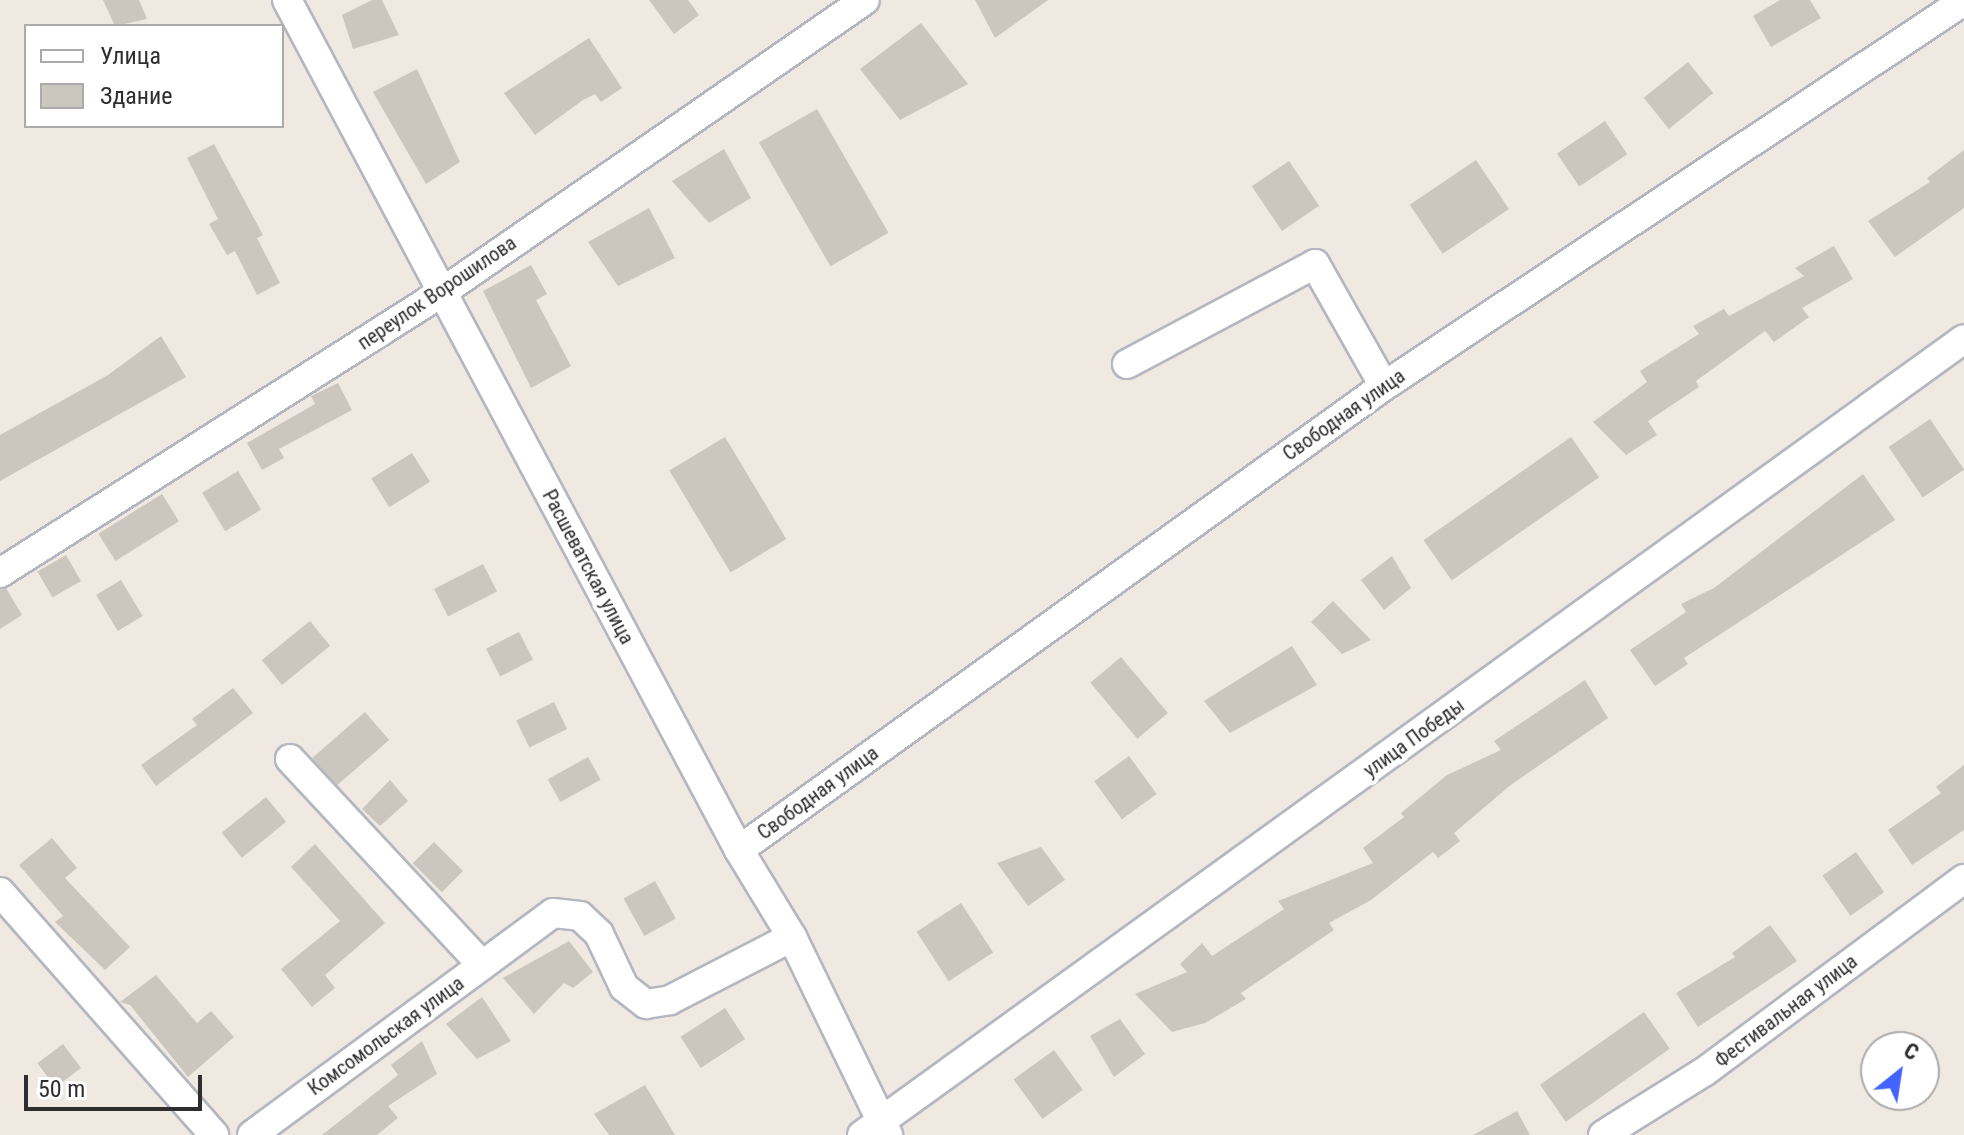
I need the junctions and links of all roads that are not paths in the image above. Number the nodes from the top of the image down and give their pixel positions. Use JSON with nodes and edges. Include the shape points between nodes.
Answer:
{"nodes":[{"id":1,"x":287,"y":0,"type":"edge"},
{"id":2,"x":865,"y":0,"type":"edge"},
{"id":3,"x":1964,"y":1,"type":"edge"},
{"id":4,"x":441,"y":293,"type":"junction"},
{"id":5,"x":1964,"y":339,"type":"edge"},
{"id":6,"x":1127,"y":364,"type":"dead end"},
{"id":7,"x":1384,"y":386,"type":"junction"},
{"id":8,"x":0,"y":573,"type":"edge"},
{"id":9,"x":290,"y":759,"type":"dead end"},
{"id":10,"x":739,"y":850,"type":"junction"},
{"id":11,"x":1964,"y":879,"type":"edge"},
{"id":12,"x":0,"y":892,"type":"edge"},
{"id":13,"x":792,"y":937,"type":"junction"},
{"id":14,"x":482,"y":965,"type":"junction"},
{"id":15,"x":877,"y":1131,"type":"edge"},
{"id":16,"x":214,"y":1135,"type":"edge"},
{"id":17,"x":252,"y":1135,"type":"edge"},
{"id":18,"x":1603,"y":1135,"type":"edge"}],
"edges":[{"from":1,"to":4,"type":"street","name":"Расшеватская улица"},
{"from":2,"to":4,"type":"street","name":"переулок Ворошилова"},
{"from":3,"to":7,"type":"street","name":"Свободная улица"},
{"from":4,"to":8,"type":"street","name":"переулок Ворошилова"},
{"from":4,"to":10,"type":"street","name":"Расшеватская улица"},
{"from":5,"to":15,"type":"street","name":"улица Победы"},
{"from":6,"to":7,"type":"street","via":[[1315,264]]},
{"from":7,"to":10,"type":"street","name":"Свободная улица"},
{"from":9,"to":14,"type":"street","name":"Комсомольская улица"},
{"from":10,"to":13,"type":"street","name":"Расшеватская улица"},
{"from":11,"to":18,"type":"street","name":"Фестивальная улица","via":[[1704,1072]]},
{"from":12,"to":16,"type":"street"},
{"from":13,"to":14,"type":"street","name":"Комсомольская улица","via":[[670,1000],[646,1004],[624,987],[599,934],[580,916],[553,913]]},
{"from":13,"to":15,"type":"street","name":"Расшеватская улица"},
{"from":14,"to":17,"type":"street","name":"Комсомольская улица"}]}
